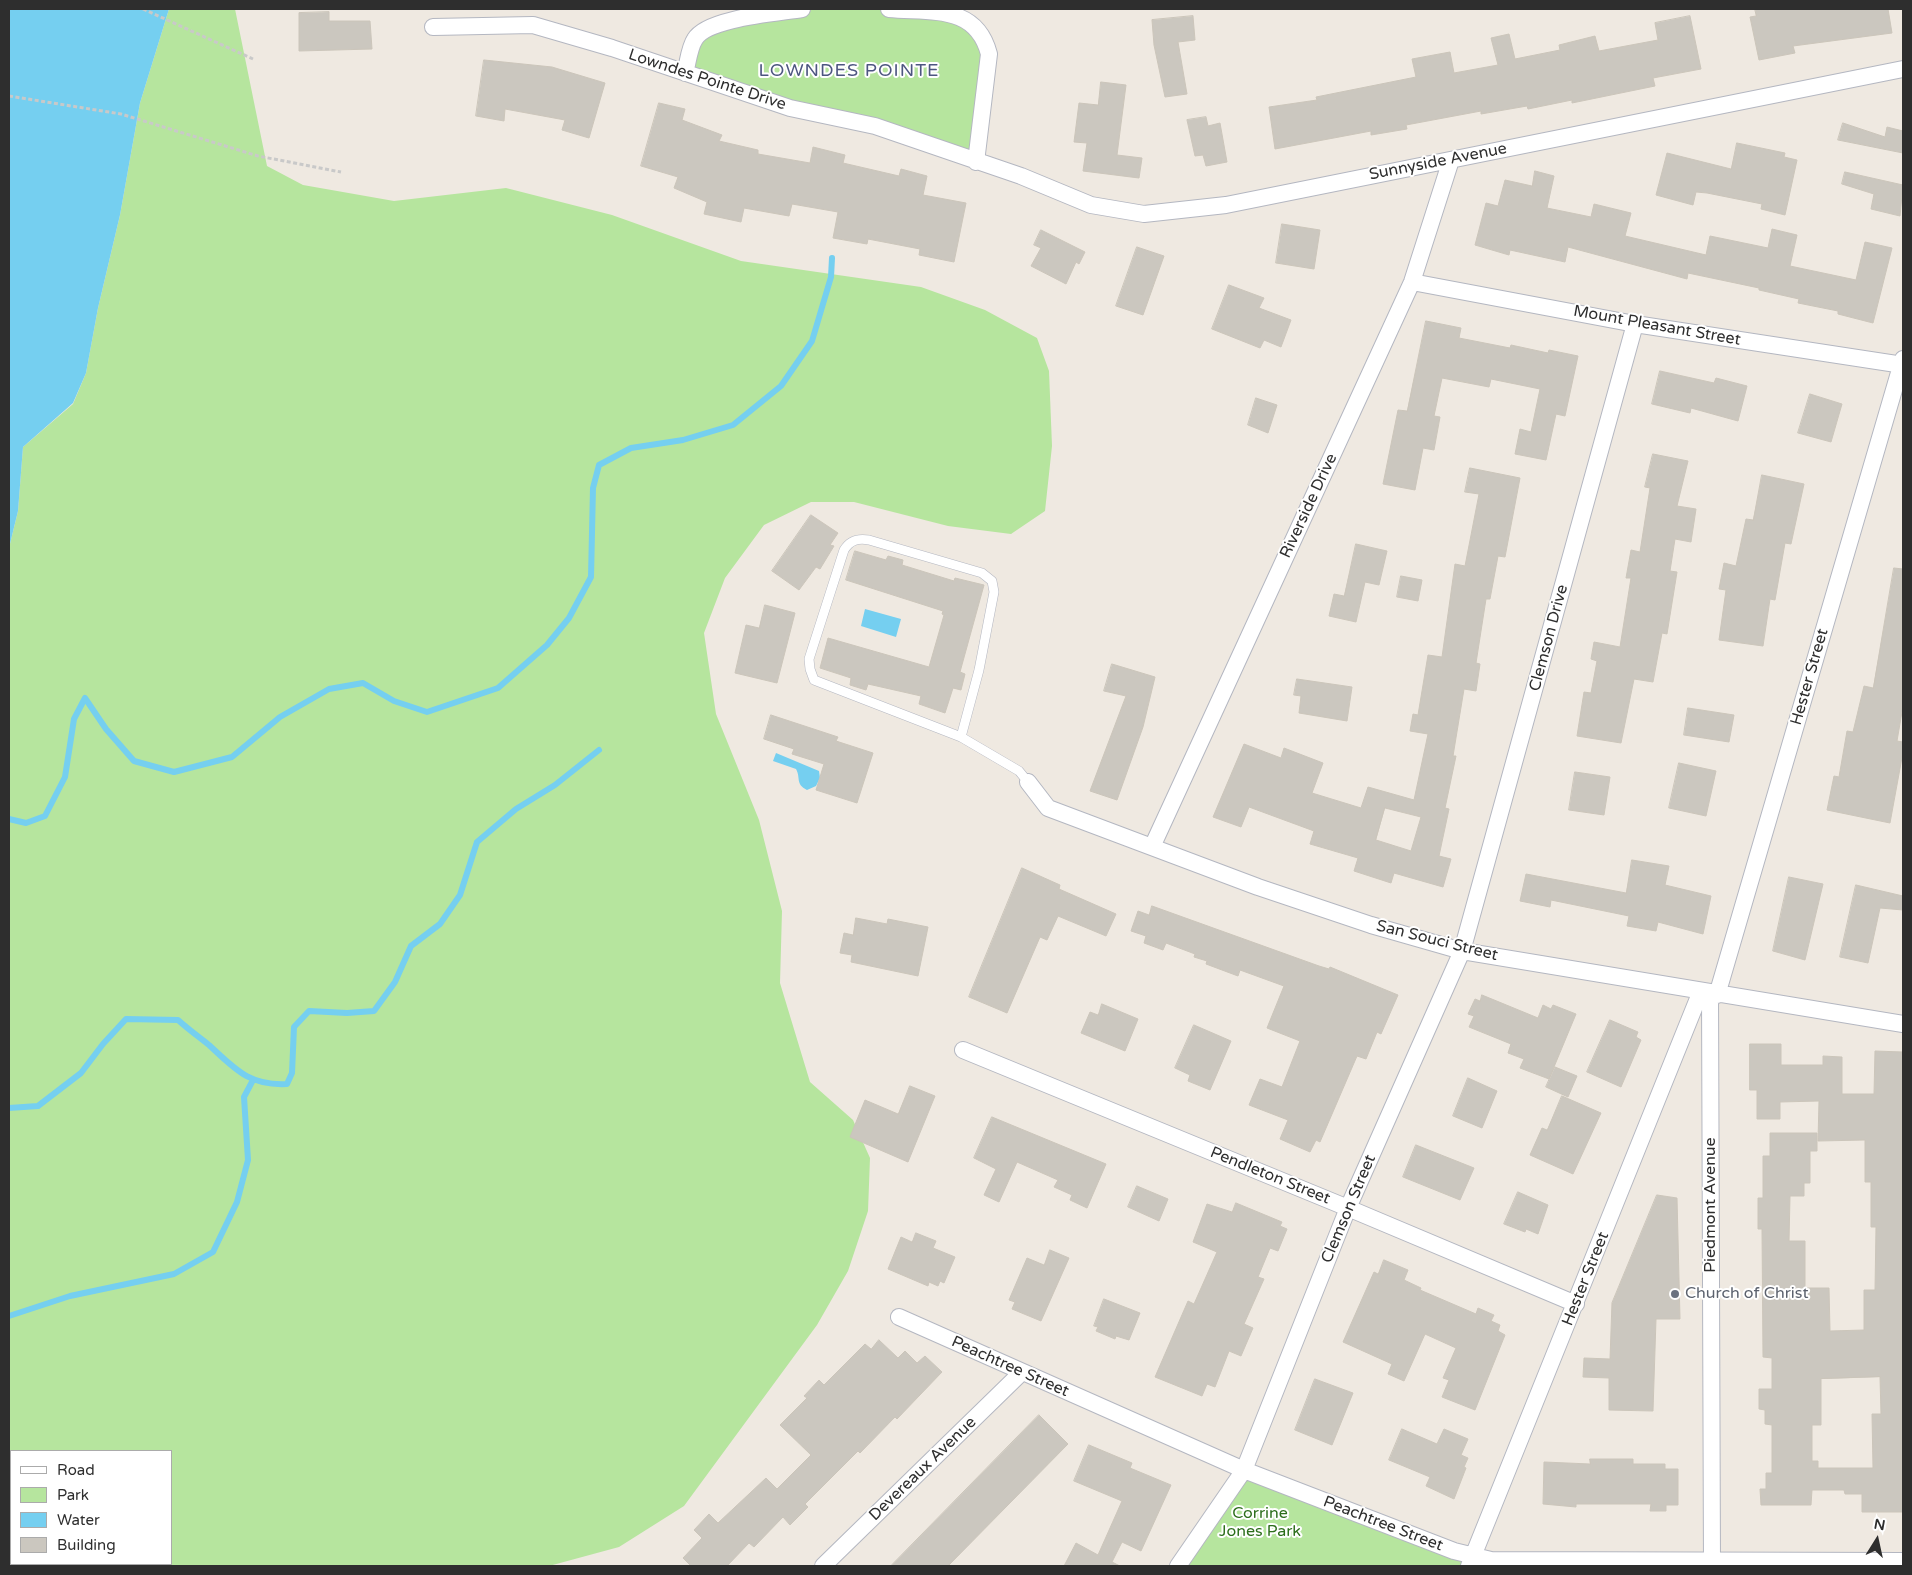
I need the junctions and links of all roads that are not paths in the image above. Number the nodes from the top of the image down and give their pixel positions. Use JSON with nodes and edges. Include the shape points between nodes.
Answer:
{"nodes":[{"id":1,"x":802,"y":9,"type":"edge"},
{"id":2,"x":889,"y":9,"type":"edge"},
{"id":3,"x":433,"y":27,"type":"dead end"},
{"id":4,"x":1903,"y":68,"type":"edge"},
{"id":5,"x":685,"y":73,"type":"junction"},
{"id":6,"x":1451,"y":160,"type":"junction"},
{"id":7,"x":976,"y":162,"type":"junction"},
{"id":8,"x":1412,"y":282,"type":"junction"},
{"id":9,"x":1635,"y":324,"type":"junction"},
{"id":10,"x":1903,"y":363,"type":"edge"},
{"id":11,"x":961,"y":737,"type":"junction"},
{"id":12,"x":1028,"y":782,"type":"joint"},
{"id":13,"x":1152,"y":848,"type":"junction"},
{"id":14,"x":1462,"y":951,"type":"junction"},
{"id":15,"x":1709,"y":993,"type":"junction"},
{"id":16,"x":1903,"y":1024,"type":"edge"},
{"id":17,"x":963,"y":1050,"type":"dead end"},
{"id":18,"x":1348,"y":1208,"type":"junction"},
{"id":19,"x":1576,"y":1304,"type":"junction"},
{"id":20,"x":899,"y":1317,"type":"dead end"},
{"id":21,"x":1022,"y":1372,"type":"junction"},
{"id":22,"x":1244,"y":1470,"type":"junction"},
{"id":23,"x":1471,"y":1561,"type":"edge"},
{"id":24,"x":1903,"y":1561,"type":"edge"},
{"id":25,"x":1712,"y":1564,"type":"edge"},
{"id":26,"x":824,"y":1566,"type":"edge"},
{"id":27,"x":1178,"y":1566,"type":"edge"}],
"edges":[{"from":1,"to":5,"type":"street","via":[[732,21],[703,30],[695,40]]},
{"from":2,"to":7,"type":"street","via":[[960,16],[985,37],[989,54]]},
{"from":3,"to":5,"type":"street","name":"Lowndes Pointe Drive","via":[[533,25]]},
{"from":4,"to":6,"type":"street","name":"Sunnyside Avenue"},
{"from":5,"to":7,"type":"street","name":"Lowndes Pointe Drive","via":[[790,108],[875,126]]},
{"from":6,"to":7,"type":"street","name":"Sunnyside Avenue","via":[[1226,205],[1144,214],[1091,205],[1021,176]]},
{"from":6,"to":8,"type":"street","name":"Riverside Drive"},
{"from":8,"to":9,"type":"street","name":"Mount Pleasant Street"},
{"from":8,"to":13,"type":"street","name":"Riverside Drive"},
{"from":9,"to":10,"type":"street","name":"Mount Pleasant Street"},
{"from":9,"to":14,"type":"street","name":"Clemson Drive"},
{"from":10,"to":15,"type":"street","name":"Hester Street"},
{"from":11,"to":11,"type":"lane","via":[[979,670],[994,592],[992,581],[982,573],[869,540],[849,542],[810,659],[814,680]]},
{"from":11,"to":12,"type":"lane","via":[[1019,771]]},
{"from":12,"to":13,"type":"street","name":"San Souci Street","via":[[1048,808]]},
{"from":13,"to":14,"type":"street","name":"San Souci Street","via":[[1362,922]]},
{"from":14,"to":15,"type":"street","name":"San Souci Street"},
{"from":14,"to":18,"type":"street","name":"Clemson Street"},
{"from":15,"to":16,"type":"street","name":"San Souci Street"},
{"from":15,"to":19,"type":"street","name":"Hester Street"},
{"from":15,"to":25,"type":"street","name":"Piedmont Avenue"},
{"from":17,"to":18,"type":"street","name":"Pendleton Street"},
{"from":18,"to":19,"type":"street","name":"Pendleton Street"},
{"from":18,"to":22,"type":"street","name":"Clemson Street"},
{"from":19,"to":23,"type":"street","name":"Hester Street"},
{"from":20,"to":21,"type":"street","name":"Peachtree Street"},
{"from":21,"to":22,"type":"street","name":"Peachtree Street"},
{"from":21,"to":26,"type":"street","name":"Devereaux Avenue"},
{"from":22,"to":23,"type":"street","name":"Peachtree Street","via":[[1454,1551]]},
{"from":22,"to":27,"type":"street","name":"Clemson Street"},
{"from":23,"to":25,"type":"street","name":"Peachtree Street"},
{"from":24,"to":25,"type":"street","name":"Peachtree Street"}]}
